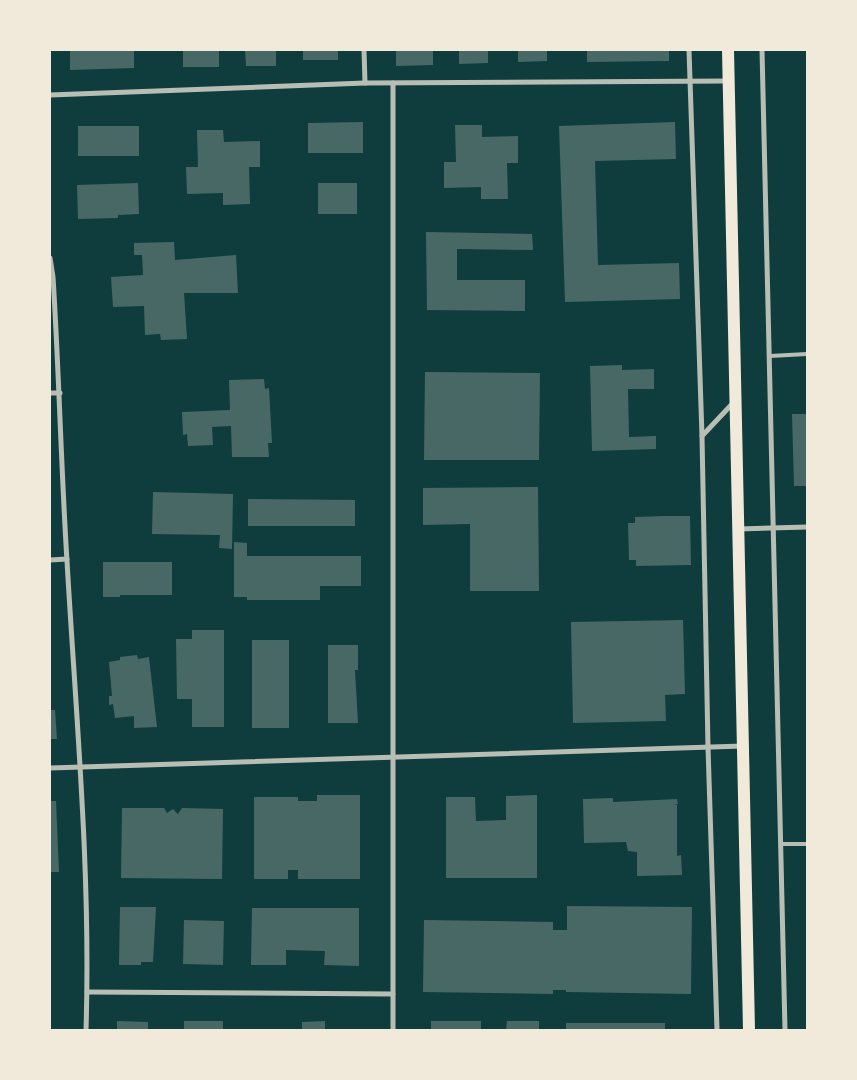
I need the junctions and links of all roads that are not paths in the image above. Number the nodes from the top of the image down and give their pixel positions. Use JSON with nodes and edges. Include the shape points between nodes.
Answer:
{"nodes":[{"id":1,"x":364,"y":50,"type":"edge"},
{"id":2,"x":690,"y":50,"type":"edge"},
{"id":3,"x":728,"y":50,"type":"edge"},
{"id":4,"x":762,"y":50,"type":"edge"},
{"id":5,"x":689,"y":81,"type":"junction"},
{"id":6,"x":728,"y":81,"type":"junction"},
{"id":7,"x":365,"y":83,"type":"junction"},
{"id":8,"x":394,"y":83,"type":"junction"},
{"id":9,"x":50,"y":95,"type":"edge"},
{"id":10,"x":50,"y":258,"type":"edge"},
{"id":11,"x":807,"y":354,"type":"edge"},
{"id":12,"x":770,"y":356,"type":"junction"},
{"id":13,"x":50,"y":393,"type":"edge"},
{"id":14,"x":60,"y":393,"type":"junction"},
{"id":15,"x":736,"y":400,"type":"junction"},
{"id":16,"x":702,"y":436,"type":"junction"},
{"id":17,"x":807,"y":527,"type":"edge"},
{"id":18,"x":775,"y":528,"type":"junction"},
{"id":19,"x":738,"y":529,"type":"junction"},
{"id":20,"x":66,"y":559,"type":"junction"},
{"id":21,"x":50,"y":560,"type":"edge"},
{"id":22,"x":743,"y":746,"type":"junction"},
{"id":23,"x":708,"y":747,"type":"junction"},
{"id":24,"x":394,"y":756,"type":"junction"},
{"id":25,"x":50,"y":768,"type":"edge"},
{"id":26,"x":81,"y":768,"type":"junction"},
{"id":27,"x":781,"y":844,"type":"junction"},
{"id":28,"x":807,"y":844,"type":"edge"},
{"id":29,"x":87,"y":992,"type":"junction"},
{"id":30,"x":393,"y":994,"type":"junction"},
{"id":31,"x":86,"y":1030,"type":"edge"},
{"id":32,"x":393,"y":1030,"type":"edge"},
{"id":33,"x":717,"y":1030,"type":"edge"},
{"id":34,"x":749,"y":1030,"type":"edge"},
{"id":35,"x":785,"y":1030,"type":"edge"}],
"edges":[{"from":1,"to":7,"type":"street"},
{"from":2,"to":5,"type":"street"},
{"from":3,"to":6,"type":"main road"},
{"from":4,"to":12,"type":"street"},
{"from":5,"to":6,"type":"street"},
{"from":5,"to":8,"type":"street"},
{"from":5,"to":16,"type":"street"},
{"from":6,"to":15,"type":"main road"},
{"from":7,"to":8,"type":"street"},
{"from":7,"to":9,"type":"street"},
{"from":8,"to":24,"type":"street"},
{"from":10,"to":14,"type":"street"},
{"from":11,"to":12,"type":"lane"},
{"from":12,"to":18,"type":"street"},
{"from":13,"to":14,"type":"street"},
{"from":14,"to":20,"type":"street"},
{"from":15,"to":16,"type":"street"},
{"from":15,"to":19,"type":"main road"},
{"from":16,"to":23,"type":"street"},
{"from":17,"to":18,"type":"street"},
{"from":18,"to":19,"type":"street"},
{"from":18,"to":27,"type":"street"},
{"from":19,"to":22,"type":"main road"},
{"from":20,"to":21,"type":"street"},
{"from":20,"to":26,"type":"street"},
{"from":22,"to":23,"type":"street"},
{"from":22,"to":34,"type":"main road"},
{"from":23,"to":24,"type":"street"},
{"from":23,"to":33,"type":"street"},
{"from":24,"to":26,"type":"street"},
{"from":24,"to":30,"type":"street"},
{"from":25,"to":26,"type":"street"},
{"from":26,"to":29,"type":"street"},
{"from":27,"to":28,"type":"lane"},
{"from":27,"to":35,"type":"street"},
{"from":29,"to":30,"type":"street"},
{"from":29,"to":31,"type":"street"},
{"from":30,"to":32,"type":"street"}]}
